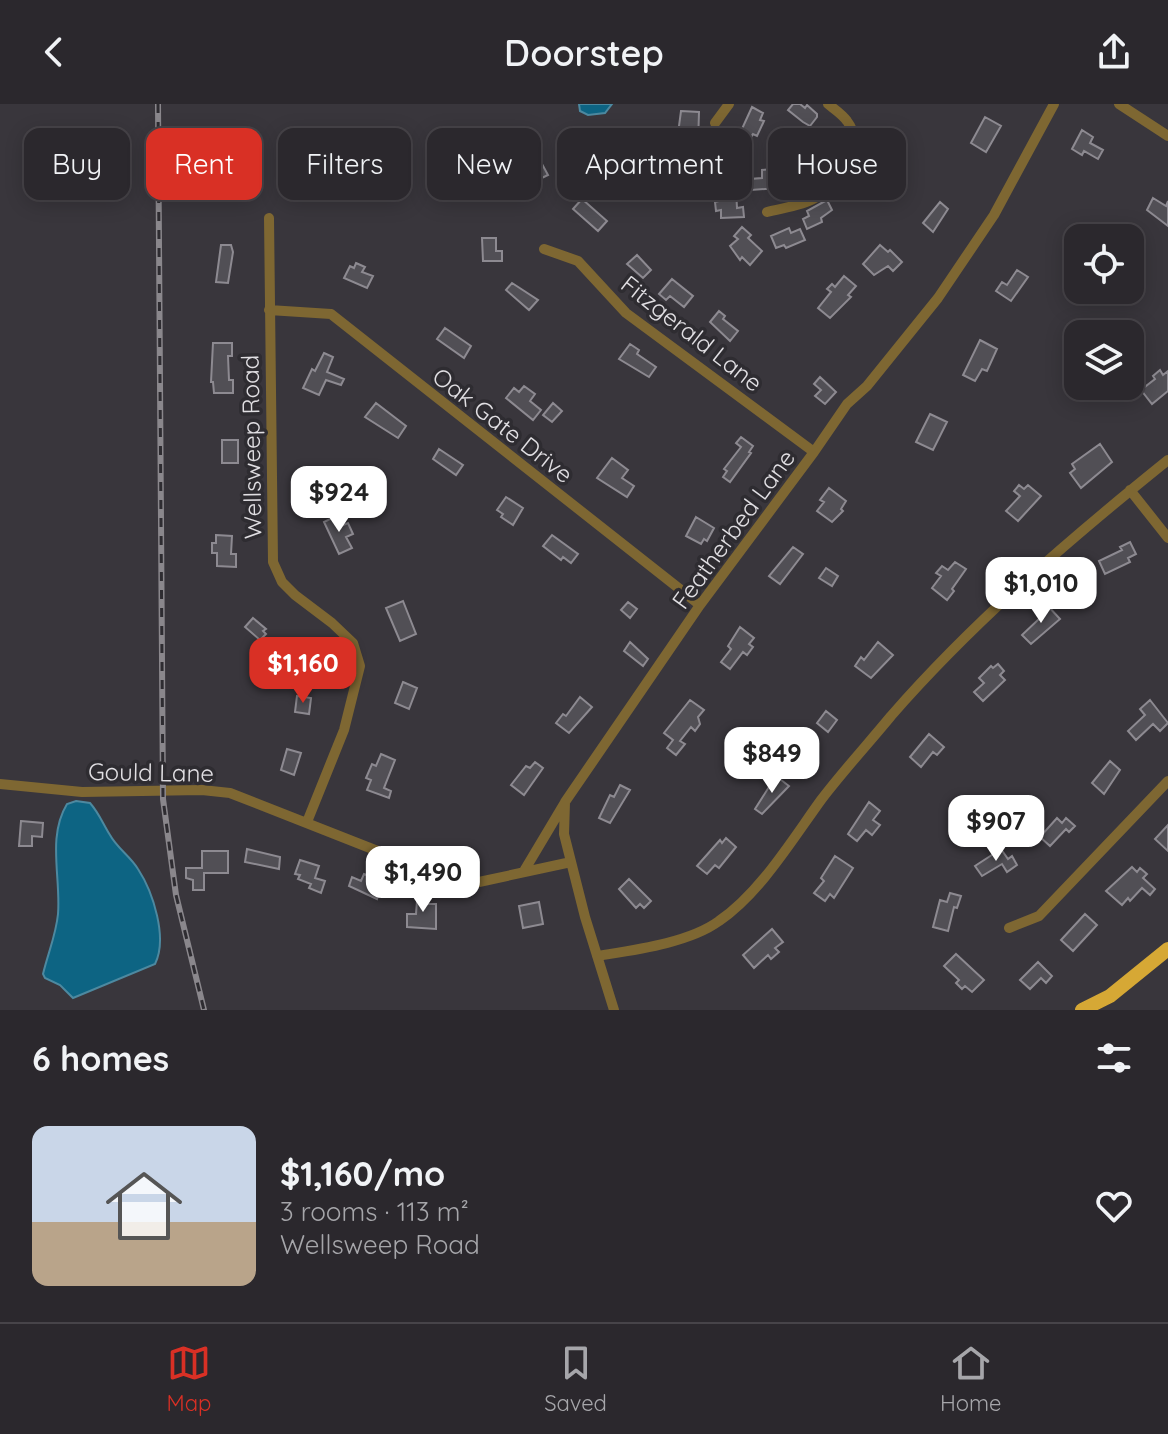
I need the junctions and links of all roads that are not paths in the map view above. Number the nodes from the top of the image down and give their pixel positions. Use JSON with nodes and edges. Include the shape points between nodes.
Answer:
{"nodes":[{"id":1,"x":729,"y":104,"type":"edge"},
{"id":2,"x":828,"y":104,"type":"edge"},
{"id":3,"x":1054,"y":104,"type":"edge"},
{"id":4,"x":1119,"y":104,"type":"edge"},
{"id":5,"x":715,"y":123,"type":"dead end"},
{"id":6,"x":1168,"y":136,"type":"edge"},
{"id":7,"x":767,"y":212,"type":"dead end"},
{"id":8,"x":269,"y":218,"type":"dead end"},
{"id":9,"x":544,"y":249,"type":"dead end"},
{"id":10,"x":269,"y":310,"type":"junction"},
{"id":11,"x":814,"y":452,"type":"junction"},
{"id":12,"x":1168,"y":460,"type":"edge"},
{"id":13,"x":1130,"y":490,"type":"junction"},
{"id":14,"x":1168,"y":538,"type":"edge"},
{"id":15,"x":700,"y":605,"type":"junction"},
{"id":16,"x":1168,"y":781,"type":"edge"},
{"id":17,"x":0,"y":784,"type":"edge"},
{"id":18,"x":565,"y":802,"type":"junction"},
{"id":19,"x":307,"y":822,"type":"junction"},
{"id":20,"x":571,"y":862,"type":"junction"},
{"id":21,"x":524,"y":871,"type":"junction"},
{"id":22,"x":1009,"y":928,"type":"dead end"},
{"id":23,"x":1168,"y":949,"type":"edge"},
{"id":24,"x":597,"y":956,"type":"junction"},
{"id":25,"x":614,"y":1010,"type":"edge"},
{"id":26,"x":1082,"y":1010,"type":"edge"}],
"edges":[{"from":1,"to":5,"type":"street"},
{"from":2,"to":7,"type":"street","via":[[855,137],[847,165],[814,199]]},
{"from":3,"to":11,"type":"street","name":"Featherbed Lane","via":[[994,215],[938,298],[847,404]]},
{"from":4,"to":6,"type":"street"},
{"from":8,"to":10,"type":"street","name":"Wellsweep Road"},
{"from":9,"to":11,"type":"street","name":"Fitzgerald Lane","via":[[578,261],[626,313]]},
{"from":10,"to":15,"type":"street","name":"Oak Gate Drive","via":[[331,314]]},
{"from":10,"to":19,"type":"street","name":"Wellsweep Road","via":[[273,562],[282,582],[353,643],[360,666],[344,730]]},
{"from":11,"to":15,"type":"street","name":"Featherbed Lane"},
{"from":12,"to":13,"type":"street"},
{"from":13,"to":14,"type":"street"},
{"from":13,"to":24,"type":"street","via":[[995,607],[893,714],[779,858],[718,923],[686,937]]},
{"from":15,"to":18,"type":"street","name":"Featherbed Lane"},
{"from":16,"to":22,"type":"street","via":[[1039,916]]},
{"from":17,"to":19,"type":"street","name":"Gould Lane","via":[[82,792],[230,793]]},
{"from":18,"to":20,"type":"street","via":[[564,834]]},
{"from":18,"to":21,"type":"street"},
{"from":19,"to":21,"type":"street","name":"Gould Lane","via":[[461,880],[479,882]]},
{"from":20,"to":21,"type":"street","name":"Gould Lane"},
{"from":20,"to":24,"type":"street"},
{"from":23,"to":26,"type":"highway","via":[[1110,996]]},
{"from":24,"to":25,"type":"street"}]}
